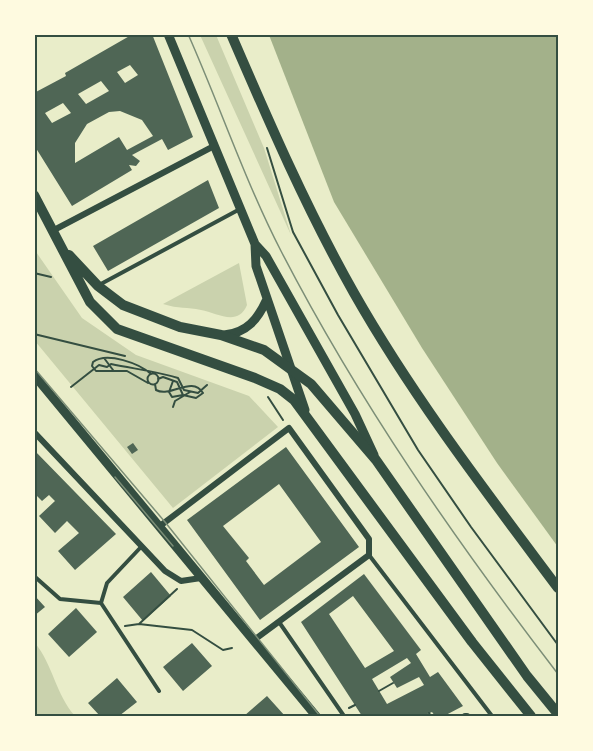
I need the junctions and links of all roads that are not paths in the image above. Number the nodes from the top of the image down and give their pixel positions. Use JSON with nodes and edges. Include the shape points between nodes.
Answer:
{"nodes":[{"id":1,"x":168,"y":34,"type":"edge"},
{"id":2,"x":231,"y":34,"type":"edge"},
{"id":3,"x":214,"y":146,"type":"junction"},
{"id":4,"x":34,"y":195,"type":"edge"},
{"id":5,"x":240,"y":209,"type":"junction"},
{"id":6,"x":54,"y":230,"type":"junction"},
{"id":7,"x":255,"y":244,"type":"junction"},
{"id":8,"x":65,"y":250,"type":"junction"},
{"id":9,"x":98,"y":286,"type":"junction"},
{"id":10,"x":267,"y":299,"type":"junction"},
{"id":11,"x":221,"y":335,"type":"junction"},
{"id":12,"x":290,"y":367,"type":"junction"},
{"id":13,"x":34,"y":375,"type":"edge"},
{"id":14,"x":306,"y":413,"type":"junction"},
{"id":15,"x":34,"y":432,"type":"edge"},
{"id":16,"x":376,"y":460,"type":"junction"},
{"id":17,"x":160,"y":526,"type":"junction"},
{"id":18,"x":141,"y":547,"type":"junction"},
{"id":19,"x":369,"y":555,"type":"junction"},
{"id":20,"x":34,"y":576,"type":"edge"},
{"id":21,"x":204,"y":580,"type":"junction"},
{"id":22,"x":558,"y":588,"type":"edge"},
{"id":23,"x":101,"y":603,"type":"junction"},
{"id":24,"x":279,"y":622,"type":"junction"},
{"id":25,"x":254,"y":640,"type":"junction"},
{"id":26,"x":159,"y":691,"type":"dead end"},
{"id":27,"x":558,"y":714,"type":"edge"},
{"id":28,"x":316,"y":717,"type":"edge"},
{"id":29,"x":344,"y":717,"type":"edge"},
{"id":30,"x":492,"y":717,"type":"edge"},
{"id":31,"x":531,"y":717,"type":"edge"}],
"edges":[{"from":1,"to":3,"type":"street"},
{"from":2,"to":22,"type":"main road","via":[[322,234],[355,295],[446,434]]},
{"from":3,"to":5,"type":"street"},
{"from":3,"to":6,"type":"street"},
{"from":4,"to":6,"type":"main road"},
{"from":5,"to":7,"type":"street"},
{"from":5,"to":9,"type":"lane"},
{"from":6,"to":8,"type":"main road"},
{"from":7,"to":10,"type":"street","via":[[256,266]]},
{"from":7,"to":16,"type":"street","via":[[266,256],[355,414]]},
{"from":8,"to":9,"type":"main road"},
{"from":8,"to":14,"type":"main road","via":[[90,302],[117,329],[267,383]]},
{"from":9,"to":11,"type":"main road","via":[[142,314]]},
{"from":10,"to":11,"type":"street","via":[[252,324]]},
{"from":10,"to":12,"type":"street"},
{"from":11,"to":12,"type":"main road","via":[[264,350]]},
{"from":12,"to":14,"type":"street"},
{"from":12,"to":16,"type":"main road","via":[[330,403]]},
{"from":13,"to":17,"type":"street"},
{"from":14,"to":31,"type":"main road","via":[[465,633]]},
{"from":15,"to":18,"type":"street"},
{"from":16,"to":27,"type":"main road","via":[[527,676]]},
{"from":17,"to":19,"type":"street","via":[[289,428],[369,539]]},
{"from":17,"to":21,"type":"street"},
{"from":18,"to":21,"type":"street","via":[[181,581],[198,577]]},
{"from":18,"to":23,"type":"lane","via":[[107,583]]},
{"from":19,"to":24,"type":"street"},
{"from":19,"to":30,"type":"lane"},
{"from":20,"to":23,"type":"lane","via":[[60,599]]},
{"from":21,"to":25,"type":"street"},
{"from":23,"to":26,"type":"lane"},
{"from":24,"to":25,"type":"street"},
{"from":24,"to":29,"type":"lane"},
{"from":25,"to":28,"type":"street"}]}
